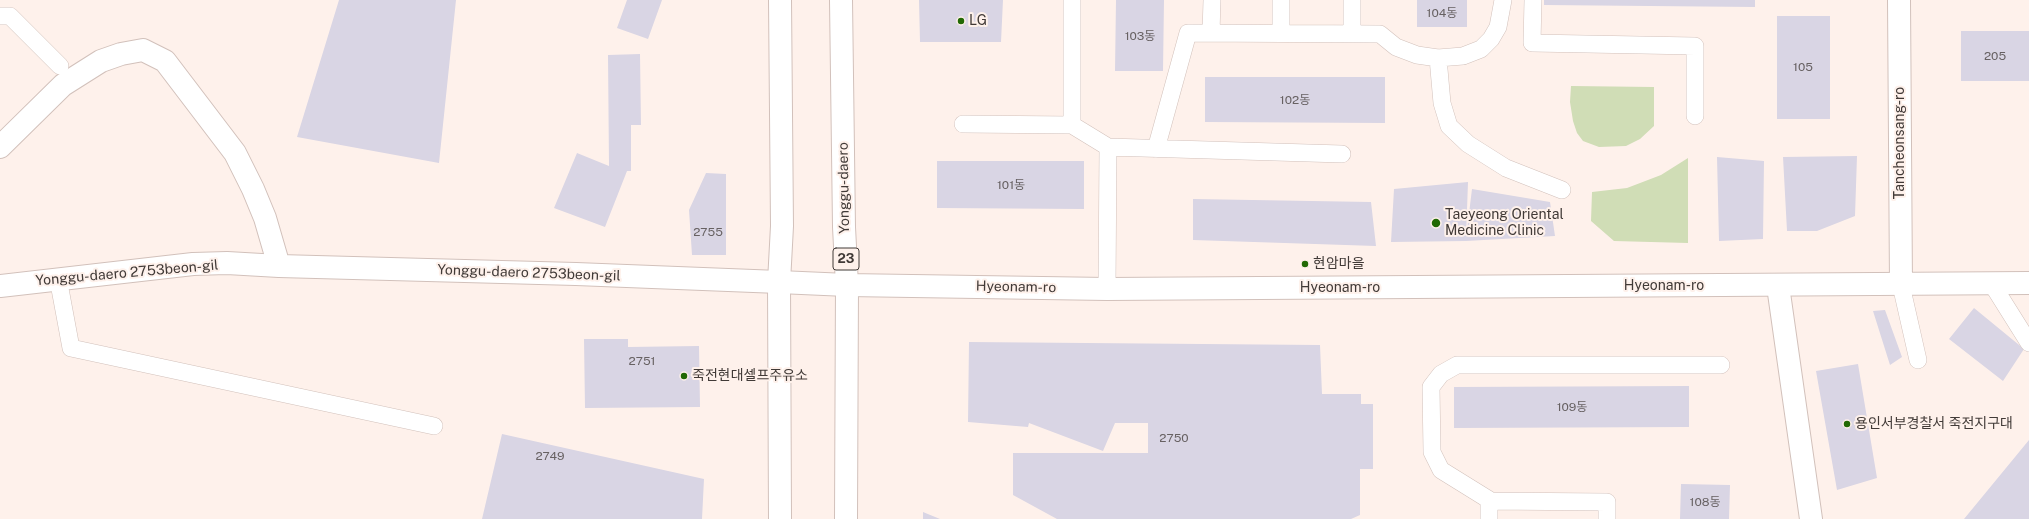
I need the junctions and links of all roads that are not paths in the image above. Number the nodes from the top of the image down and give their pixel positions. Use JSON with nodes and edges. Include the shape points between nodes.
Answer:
{"nodes":[{"id":1,"x":780,"y":0,"type":"edge"},
{"id":2,"x":841,"y":0,"type":"edge"},
{"id":3,"x":1072,"y":0,"type":"edge"},
{"id":4,"x":1212,"y":0,"type":"edge"},
{"id":5,"x":1281,"y":0,"type":"edge"},
{"id":6,"x":1352,"y":0,"type":"edge"},
{"id":7,"x":1503,"y":0,"type":"edge"},
{"id":8,"x":1533,"y":0,"type":"edge"},
{"id":9,"x":1899,"y":0,"type":"edge"},
{"id":10,"x":0,"y":16,"type":"edge"},
{"id":11,"x":1211,"y":33,"type":"junction"},
{"id":12,"x":1281,"y":33,"type":"junction"},
{"id":13,"x":1352,"y":33,"type":"junction"},
{"id":14,"x":1438,"y":58,"type":"junction"},
{"id":15,"x":60,"y":66,"type":"dead end"},
{"id":16,"x":1695,"y":116,"type":"dead end"},
{"id":17,"x":963,"y":124,"type":"dead end"},
{"id":18,"x":1072,"y":125,"type":"junction"},
{"id":19,"x":0,"y":147,"type":"edge"},
{"id":20,"x":1108,"y":147,"type":"junction"},
{"id":21,"x":1156,"y":149,"type":"junction"},
{"id":22,"x":1342,"y":154,"type":"dead end"},
{"id":23,"x":1562,"y":190,"type":"dead end"},
{"id":24,"x":279,"y":266,"type":"junction"},
{"id":25,"x":58,"y":278,"type":"junction"},
{"id":26,"x":779,"y":282,"type":"junction"},
{"id":27,"x":2029,"y":283,"type":"edge"},
{"id":28,"x":1992,"y":284,"type":"junction"},
{"id":29,"x":847,"y":285,"type":"junction"},
{"id":30,"x":1900,"y":285,"type":"junction"},
{"id":31,"x":0,"y":286,"type":"edge"},
{"id":32,"x":1778,"y":286,"type":"junction"},
{"id":33,"x":1107,"y":289,"type":"junction"},
{"id":34,"x":2029,"y":343,"type":"edge"},
{"id":35,"x":1918,"y":360,"type":"dead end"},
{"id":36,"x":1721,"y":365,"type":"dead end"},
{"id":37,"x":434,"y":426,"type":"dead end"},
{"id":38,"x":1491,"y":501,"type":"junction"},
{"id":39,"x":780,"y":519,"type":"edge"},
{"id":40,"x":846,"y":519,"type":"edge"},
{"id":41,"x":1489,"y":519,"type":"edge"},
{"id":42,"x":1607,"y":519,"type":"edge"},
{"id":43,"x":1811,"y":519,"type":"edge"}],
"edges":[{"from":1,"to":26,"type":"street","via":[[782,226]]},
{"from":2,"to":29,"type":"street","name":"Yonggu-daero","number":"23"},
{"from":3,"to":18,"type":"lane"},
{"from":4,"to":11,"type":"lane"},
{"from":5,"to":12,"type":"lane"},
{"from":6,"to":13,"type":"lane"},
{"from":7,"to":14,"type":"lane","via":[[1498,27],[1481,49],[1463,56]]},
{"from":8,"to":16,"type":"lane","via":[[1532,43],[1695,46]]},
{"from":9,"to":30,"type":"street","name":"Tancheonsang-ro"},
{"from":10,"to":15,"type":"lane","via":[[10,16]]},
{"from":11,"to":12,"type":"lane"},
{"from":11,"to":21,"type":"lane","via":[[1188,33]]},
{"from":12,"to":13,"type":"lane"},
{"from":13,"to":14,"type":"lane","via":[[1380,34],[1396,47],[1417,55]]},
{"from":14,"to":23,"type":"lane","via":[[1442,103],[1449,126],[1468,144],[1506,168]]},
{"from":17,"to":18,"type":"lane"},
{"from":18,"to":20,"type":"lane"},
{"from":19,"to":24,"type":"street","via":[[63,85],[101,61],[143,50],[164,61],[235,153],[265,218]]},
{"from":20,"to":21,"type":"lane"},
{"from":20,"to":33,"type":"lane"},
{"from":21,"to":22,"type":"lane"},
{"from":24,"to":25,"type":"street","name":"Yonggu-daero 2753beon-gil","via":[[193,264]]},
{"from":24,"to":26,"type":"street","name":"Yonggu-daero 2753beon-gil"},
{"from":25,"to":31,"type":"street","name":"Yonggu-daero 2753beon-gil"},
{"from":25,"to":37,"type":"lane","via":[[71,348]]},
{"from":26,"to":29,"type":"street","name":"Hyeonam-ro"},
{"from":26,"to":39,"type":"street"},
{"from":27,"to":28,"type":"street"},
{"from":28,"to":30,"type":"street","name":"Hyeonam-ro"},
{"from":28,"to":34,"type":"lane"},
{"from":29,"to":33,"type":"street","name":"Hyeonam-ro"},
{"from":29,"to":40,"type":"street","name":"Yonggu-daero","number":"23"},
{"from":30,"to":32,"type":"street","name":"Hyeonam-ro"},
{"from":30,"to":35,"type":"lane"},
{"from":32,"to":33,"type":"street","name":"Hyeonam-ro"},
{"from":32,"to":43,"type":"street"},
{"from":36,"to":38,"type":"lane","via":[[1457,365],[1446,371],[1431,386],[1432,452],[1441,470]]},
{"from":38,"to":41,"type":"lane"},
{"from":38,"to":42,"type":"lane","via":[[1607,502]]}]}
